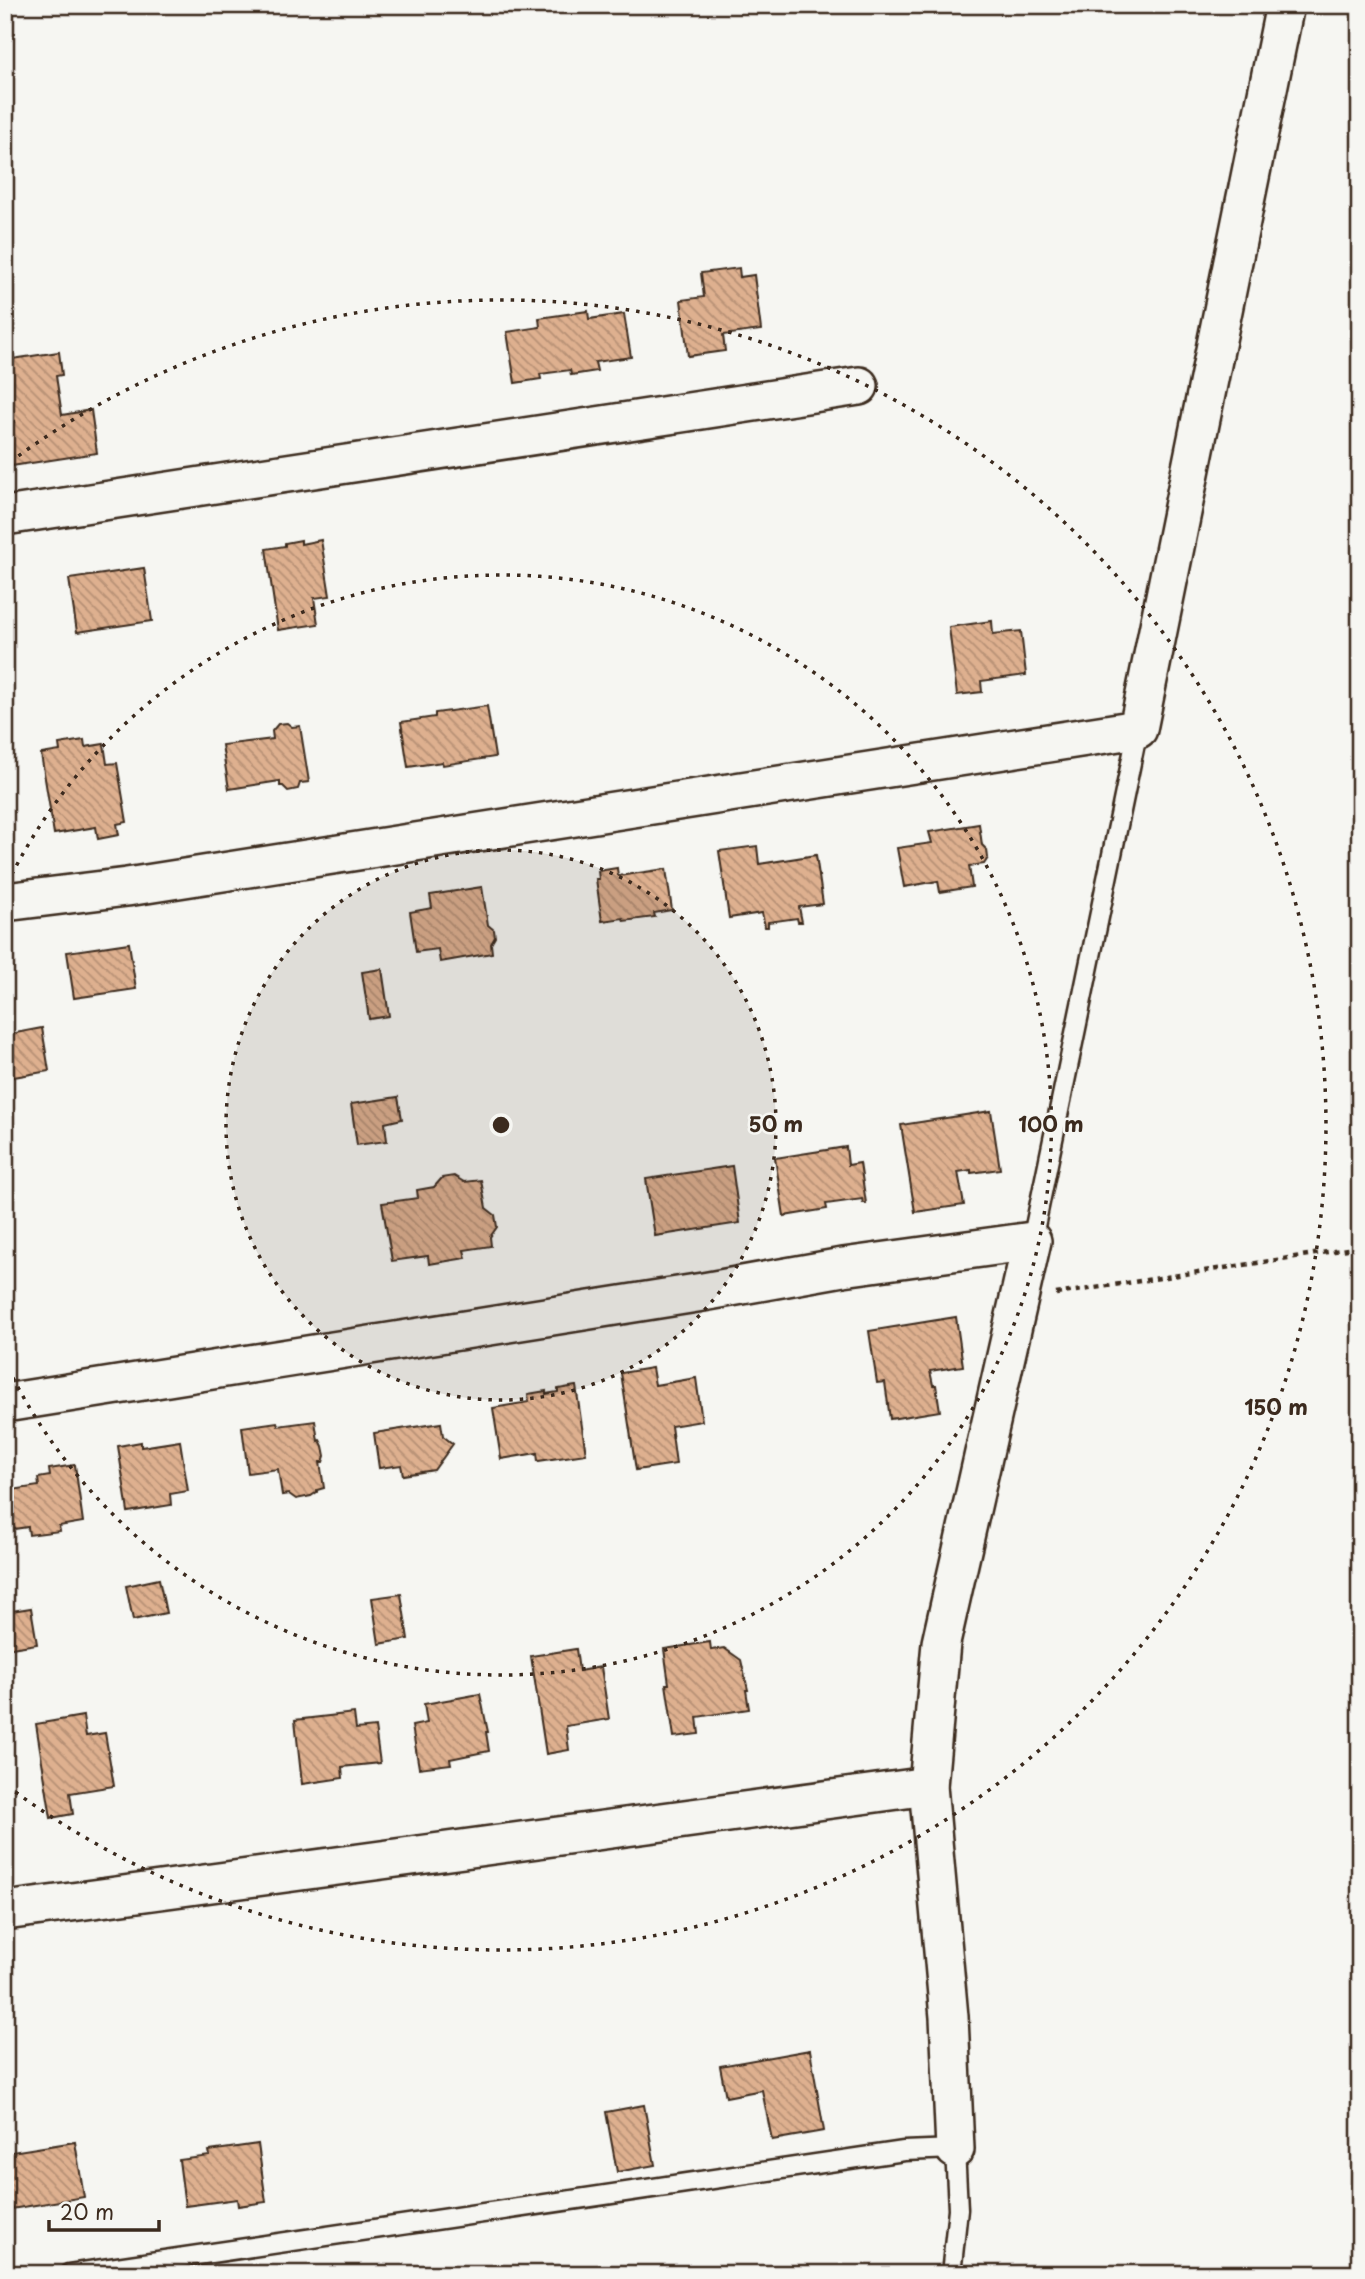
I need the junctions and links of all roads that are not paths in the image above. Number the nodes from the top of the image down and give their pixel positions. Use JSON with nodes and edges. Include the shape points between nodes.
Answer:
{"nodes":[{"id":1,"x":1285,"y":5,"type":"edge"},
{"id":2,"x":859,"y":386,"type":"dead end"},
{"id":3,"x":5,"y":516,"type":"edge"},
{"id":4,"x":1138,"y":729,"type":"junction"},
{"id":5,"x":5,"y":902,"type":"edge"},
{"id":6,"x":1032,"y":1241,"type":"junction"},
{"id":7,"x":5,"y":1404,"type":"edge"},
{"id":8,"x":928,"y":1786,"type":"junction"},
{"id":9,"x":5,"y":1911,"type":"edge"},
{"id":10,"x":955,"y":2149,"type":"junction"},
{"id":11,"x":69,"y":2274,"type":"edge"},
{"id":12,"x":951,"y":2274,"type":"edge"}],
"edges":[{"from":1,"to":4,"type":"street"},
{"from":2,"to":3,"type":"street"},
{"from":4,"to":5,"type":"street","via":[[155,883]]},
{"from":4,"to":6,"type":"lane"},
{"from":6,"to":7,"type":"street","via":[[843,1267]]},
{"from":6,"to":8,"type":"street","via":[[940,1643]]},
{"from":8,"to":9,"type":"street"},
{"from":8,"to":10,"type":"street","via":[[949,2017]]},
{"from":10,"to":11,"type":"lane","via":[[904,2151]]},
{"from":10,"to":12,"type":"lane","via":[[958,2209]]}]}
